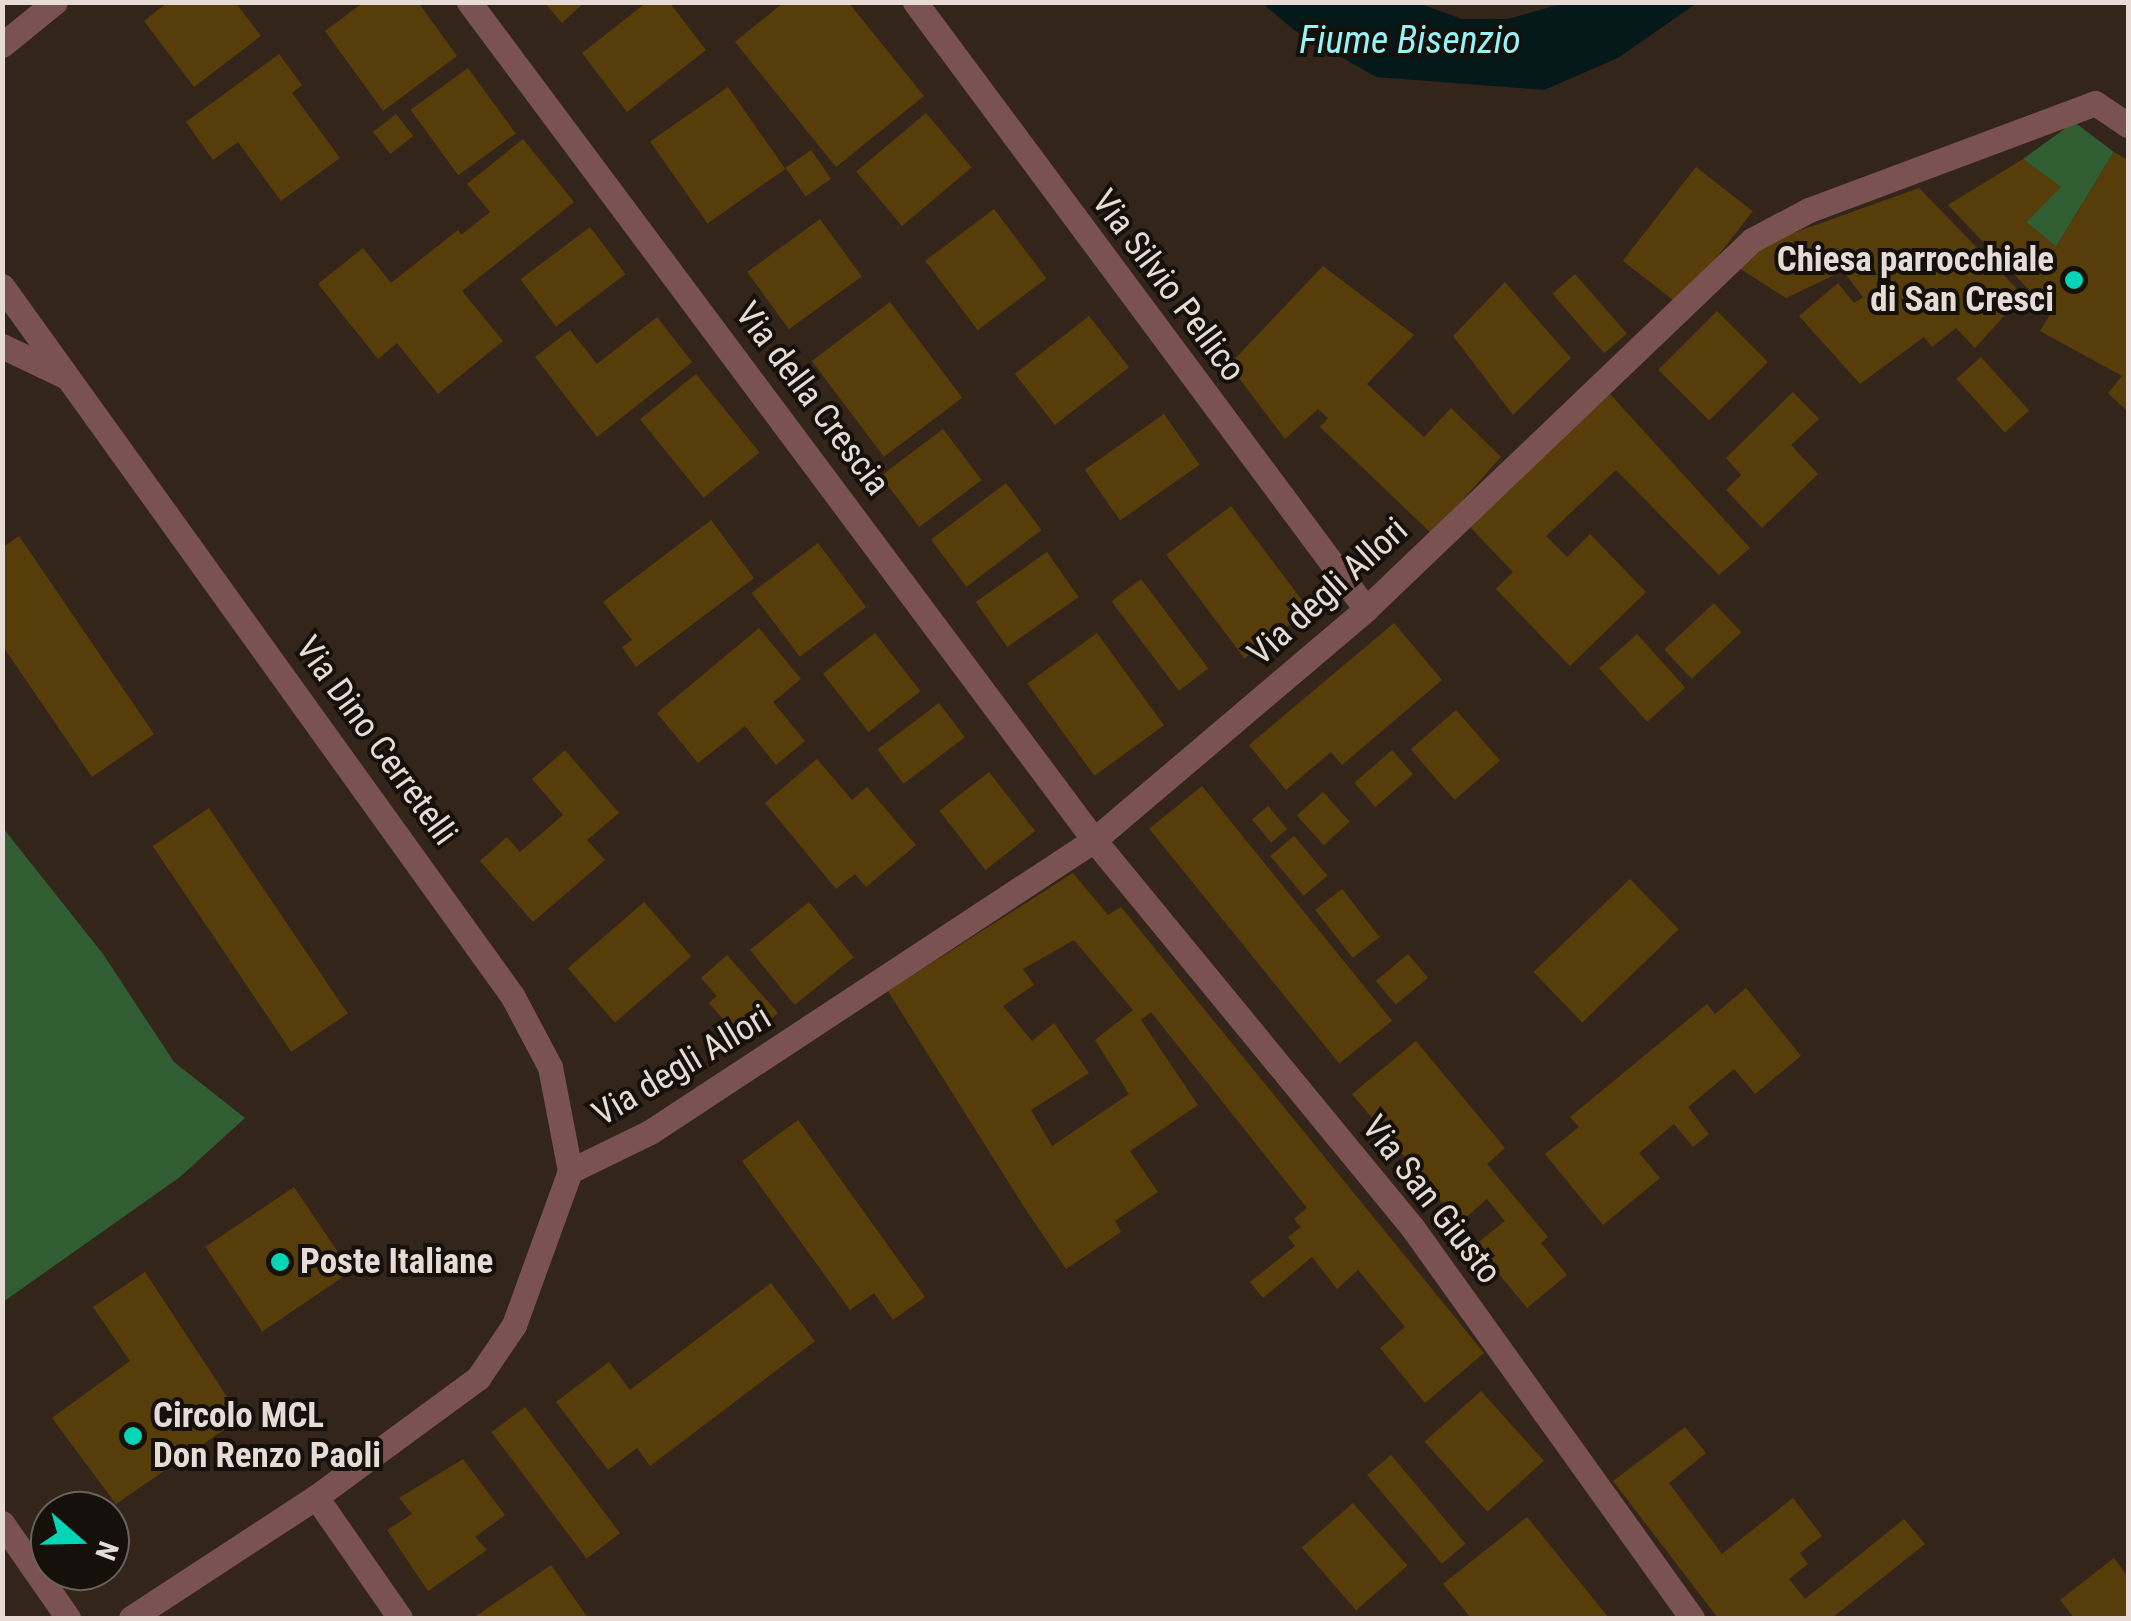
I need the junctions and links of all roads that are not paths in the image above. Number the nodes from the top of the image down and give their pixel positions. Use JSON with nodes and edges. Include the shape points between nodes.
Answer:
{"nodes":[{"id":1,"x":55,"y":2,"type":"edge"},
{"id":2,"x":468,"y":2,"type":"edge"},
{"id":3,"x":915,"y":2,"type":"edge"},
{"id":4,"x":2,"y":45,"type":"edge"},
{"id":5,"x":2128,"y":124,"type":"edge"},
{"id":6,"x":2,"y":286,"type":"edge"},
{"id":7,"x":2,"y":346,"type":"edge"},
{"id":8,"x":70,"y":378,"type":"junction"},
{"id":9,"x":1366,"y":609,"type":"junction"},
{"id":10,"x":1094,"y":840,"type":"junction"},
{"id":11,"x":570,"y":1171,"type":"junction"},
{"id":12,"x":316,"y":1497,"type":"junction"},
{"id":13,"x":2,"y":1522,"type":"edge"},
{"id":14,"x":68,"y":1618,"type":"edge"},
{"id":15,"x":131,"y":1618,"type":"edge"},
{"id":16,"x":400,"y":1618,"type":"edge"},
{"id":17,"x":1692,"y":1618,"type":"edge"}],
"edges":[{"from":1,"to":4,"type":"street"},
{"from":2,"to":10,"type":"street","name":"Via della Crescia"},
{"from":3,"to":9,"type":"street","name":"Via Silvio Pellico"},
{"from":5,"to":9,"type":"street","name":"Via degli Allori","via":[[2095,103],[1810,210],[1752,240]]},
{"from":6,"to":8,"type":"street","name":"Via Dino Cerretelli"},
{"from":7,"to":8,"type":"street","name":"Via Dino Cerretelli"},
{"from":8,"to":11,"type":"street","name":"Via Dino Cerretelli","via":[[514,996],[550,1067]]},
{"from":9,"to":10,"type":"street","name":"Via degli Allori"},
{"from":10,"to":11,"type":"street","name":"Via degli Allori","via":[[667,1121]]},
{"from":10,"to":17,"type":"street","name":"Via San Giusto","via":[[1412,1227]]},
{"from":11,"to":12,"type":"street","via":[[531,1283],[490,1365]]},
{"from":12,"to":15,"type":"street"},
{"from":12,"to":16,"type":"street"},
{"from":13,"to":14,"type":"street"}]}
